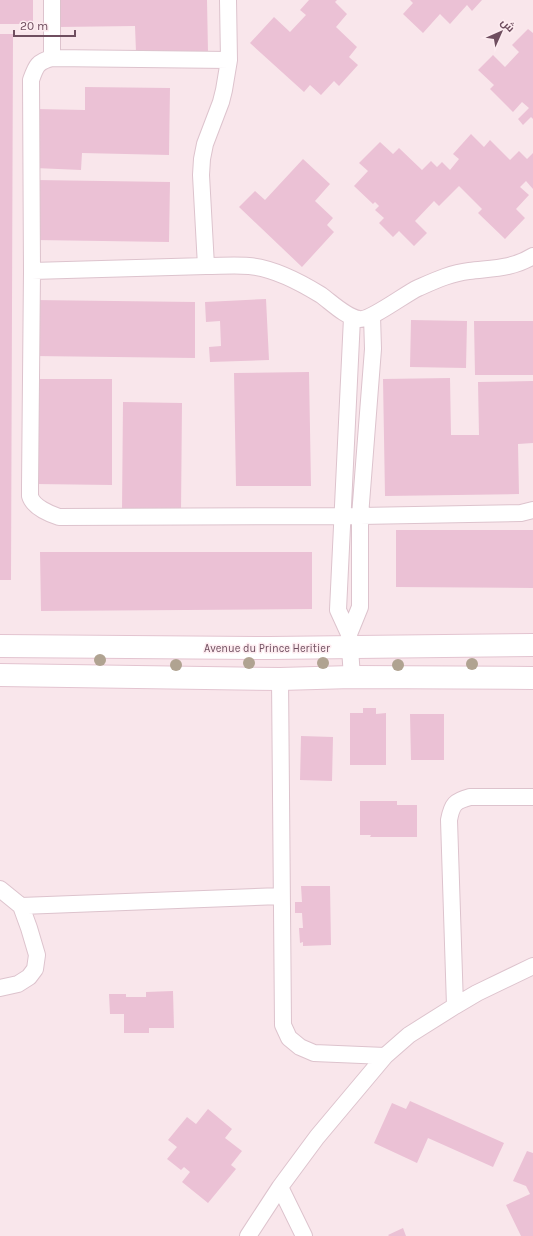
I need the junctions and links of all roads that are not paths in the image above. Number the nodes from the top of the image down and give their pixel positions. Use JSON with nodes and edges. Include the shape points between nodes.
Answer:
{"nodes":[{"id":1,"x":52,"y":0,"type":"edge"},
{"id":2,"x":228,"y":0,"type":"edge"},
{"id":3,"x":52,"y":58,"type":"junction"},
{"id":4,"x":229,"y":60,"type":"junction"},
{"id":5,"x":533,"y":256,"type":"edge"},
{"id":6,"x":206,"y":266,"type":"junction"},
{"id":7,"x":32,"y":271,"type":"junction"},
{"id":8,"x":372,"y":316,"type":"junction"},
{"id":9,"x":352,"y":318,"type":"junction"},
{"id":10,"x":533,"y":510,"type":"edge"},
{"id":11,"x":342,"y":516,"type":"junction"},
{"id":12,"x":360,"y":516,"type":"junction"},
{"id":13,"x":349,"y":640,"type":"junction"},
{"id":14,"x":533,"y":645,"type":"edge"},
{"id":15,"x":0,"y":646,"type":"edge"},
{"id":16,"x":0,"y":675,"type":"edge"},
{"id":17,"x":352,"y":677,"type":"junction"},
{"id":18,"x":533,"y":678,"type":"edge"},
{"id":19,"x":280,"y":679,"type":"junction"},
{"id":20,"x":533,"y":797,"type":"edge"},
{"id":21,"x":0,"y":889,"type":"edge"},
{"id":22,"x":281,"y":896,"type":"junction"},
{"id":23,"x":21,"y":906,"type":"junction"},
{"id":24,"x":533,"y":966,"type":"edge"},
{"id":25,"x":0,"y":988,"type":"edge"},
{"id":26,"x":455,"y":1006,"type":"junction"},
{"id":27,"x":385,"y":1056,"type":"junction"},
{"id":28,"x":280,"y":1187,"type":"junction"},
{"id":29,"x":248,"y":1236,"type":"edge"},
{"id":30,"x":304,"y":1236,"type":"edge"}],
"edges":[{"from":1,"to":3,"type":"street"},
{"from":2,"to":4,"type":"street"},
{"from":3,"to":4,"type":"street"},
{"from":3,"to":7,"type":"street","via":[[42,60],[31,80]]},
{"from":4,"to":6,"type":"street","via":[[221,102],[202,159]]},
{"from":5,"to":8,"type":"street","via":[[508,267],[468,271],[443,277],[416,289]]},
{"from":6,"to":7,"type":"street"},
{"from":6,"to":9,"type":"street","via":[[250,266],[272,271],[321,295]]},
{"from":7,"to":11,"type":"street","via":[[30,498],[38,506],[59,517]]},
{"from":8,"to":9,"type":"street","via":[[363,320]]},
{"from":8,"to":12,"type":"street","via":[[373,350]]},
{"from":9,"to":11,"type":"street"},
{"from":10,"to":12,"type":"street","via":[[521,513]]},
{"from":11,"to":12,"type":"street"},
{"from":11,"to":13,"type":"street","via":[[338,610]]},
{"from":12,"to":13,"type":"street","via":[[360,607]]},
{"from":13,"to":14,"type":"main road","name":"Avenue du Prince Heritier"},
{"from":13,"to":15,"type":"main road","name":"Avenue du Prince Heritier","via":[[269,648]]},
{"from":13,"to":17,"type":"street"},
{"from":16,"to":19,"type":"main road"},
{"from":17,"to":18,"type":"main road"},
{"from":17,"to":19,"type":"main road"},
{"from":19,"to":22,"type":"street"},
{"from":20,"to":26,"type":"street","via":[[470,797],[460,800],[451,809],[449,820]]},
{"from":21,"to":23,"type":"street"},
{"from":22,"to":23,"type":"street"},
{"from":22,"to":27,"type":"street","via":[[283,1024],[289,1038],[300,1047],[314,1053]]},
{"from":23,"to":25,"type":"street","via":[[37,955],[34,969],[29,977],[18,984]]},
{"from":24,"to":26,"type":"street"},
{"from":26,"to":27,"type":"street","via":[[409,1035]]},
{"from":27,"to":28,"type":"street","via":[[317,1137]]},
{"from":28,"to":29,"type":"street"},
{"from":28,"to":30,"type":"street"}]}
